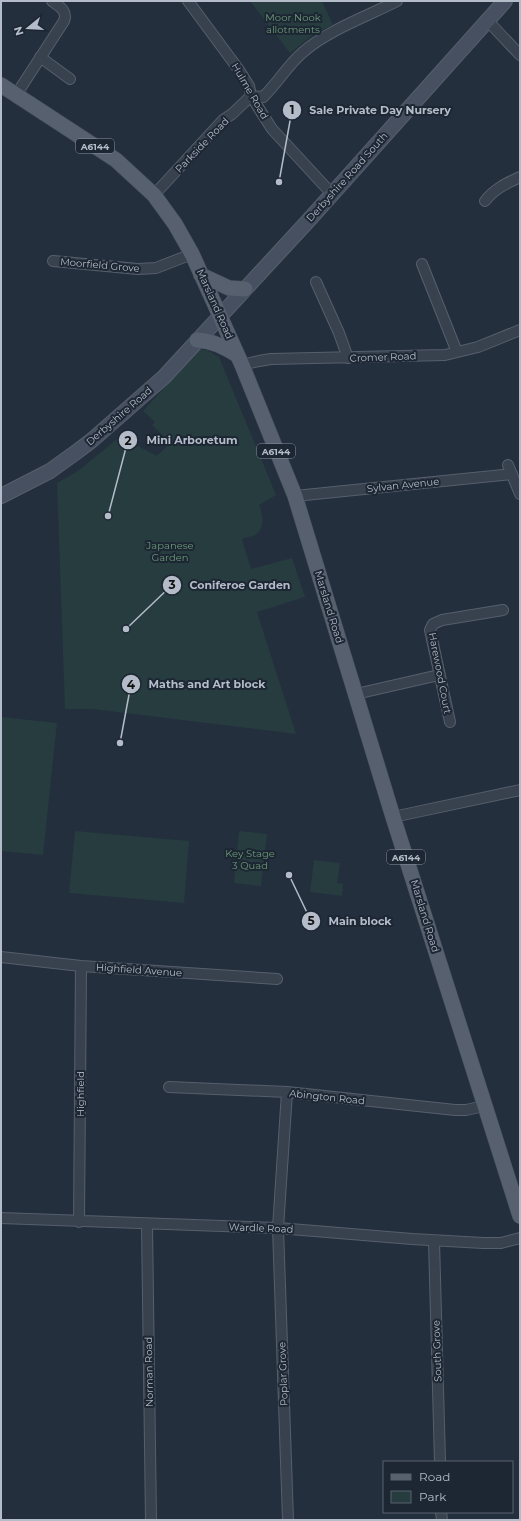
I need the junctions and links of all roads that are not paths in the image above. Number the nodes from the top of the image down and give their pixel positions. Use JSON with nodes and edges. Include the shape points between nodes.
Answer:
{"nodes":[{"id":1,"x":52,"y":1,"type":"edge"},
{"id":2,"x":188,"y":1,"type":"edge"},
{"id":3,"x":397,"y":1,"type":"edge"},
{"id":4,"x":505,"y":1,"type":"edge"},
{"id":5,"x":487,"y":20,"type":"junction"},
{"id":6,"x":520,"y":55,"type":"edge"},
{"id":7,"x":40,"y":57,"type":"junction"},
{"id":8,"x":70,"y":79,"type":"dead end"},
{"id":9,"x":6,"y":91,"type":"edge"},
{"id":10,"x":251,"y":96,"type":"junction"},
{"id":11,"x":520,"y":177,"type":"edge"},
{"id":12,"x":332,"y":194,"type":"junction"},
{"id":13,"x":154,"y":195,"type":"junction"},
{"id":14,"x":486,"y":201,"type":"dead end"},
{"id":15,"x":192,"y":254,"type":"junction"},
{"id":16,"x":53,"y":261,"type":"dead end"},
{"id":17,"x":422,"y":264,"type":"dead end"},
{"id":18,"x":201,"y":274,"type":"junction"},
{"id":19,"x":316,"y":282,"type":"dead end"},
{"id":20,"x":245,"y":289,"type":"junction"},
{"id":21,"x":220,"y":316,"type":"junction"},
{"id":22,"x":520,"y":330,"type":"edge"},
{"id":23,"x":197,"y":340,"type":"junction"},
{"id":24,"x":457,"y":352,"type":"junction"},
{"id":25,"x":348,"y":358,"type":"junction"},
{"id":26,"x":240,"y":360,"type":"junction"},
{"id":27,"x":520,"y":494,"type":"edge"},
{"id":28,"x":1,"y":496,"type":"edge"},
{"id":29,"x":295,"y":496,"type":"junction"},
{"id":30,"x":503,"y":610,"type":"dead end"},
{"id":31,"x":439,"y":674,"type":"junction"},
{"id":32,"x":356,"y":694,"type":"junction"},
{"id":33,"x":450,"y":722,"type":"dead end"},
{"id":34,"x":520,"y":790,"type":"edge"},
{"id":35,"x":393,"y":817,"type":"junction"},
{"id":36,"x":1,"y":957,"type":"edge"},
{"id":37,"x":81,"y":966,"type":"junction"},
{"id":38,"x":277,"y":979,"type":"dead end"},
{"id":39,"x":169,"y":1087,"type":"dead end"},
{"id":40,"x":287,"y":1092,"type":"junction"},
{"id":41,"x":484,"y":1106,"type":"junction"},
{"id":42,"x":520,"y":1216,"type":"edge"},
{"id":43,"x":1,"y":1218,"type":"edge"},
{"id":44,"x":79,"y":1222,"type":"junction"},
{"id":45,"x":147,"y":1225,"type":"junction"},
{"id":46,"x":278,"y":1228,"type":"junction"},
{"id":47,"x":520,"y":1238,"type":"edge"},
{"id":48,"x":434,"y":1241,"type":"junction"},
{"id":49,"x":440,"y":1461,"type":"edge"},
{"id":50,"x":151,"y":1520,"type":"edge"},
{"id":51,"x":288,"y":1520,"type":"edge"}],
"edges":[{"from":1,"to":7,"type":"street","via":[[66,16]]},
{"from":2,"to":10,"type":"street","name":"Hulme Road","via":[[239,70],[249,86]]},
{"from":3,"to":10,"type":"street","via":[[317,42],[302,54],[263,97]]},
{"from":4,"to":5,"type":"street","name":"Derbyshire Road South"},
{"from":5,"to":6,"type":"street"},
{"from":5,"to":12,"type":"street","name":"Derbyshire Road South"},
{"from":7,"to":8,"type":"street"},
{"from":7,"to":9,"type":"street"},
{"from":9,"to":13,"type":"main road","name":"Marsland Road","number":"A6144","via":[[116,160]]},
{"from":10,"to":12,"type":"street","name":"Hulme Road","via":[[272,129]]},
{"from":10,"to":13,"type":"street","name":"Parkside Road","via":[[223,120]]},
{"from":11,"to":14,"type":"street","via":[[500,187]]},
{"from":12,"to":20,"type":"street","name":"Derbyshire Road South"},
{"from":13,"to":15,"type":"main road","name":"Marsland Road","number":"A6144"},
{"from":15,"to":16,"type":"street","name":"Moorfield Grove","via":[[156,268],[138,269]]},
{"from":15,"to":18,"type":"main road","name":"Marsland Road","number":"A6144"},
{"from":17,"to":24,"type":"street"},
{"from":18,"to":20,"type":"main road","via":[[229,288]]},
{"from":18,"to":21,"type":"main road","name":"Marsland Road","number":"A6144"},
{"from":19,"to":25,"type":"street","via":[[340,333]]},
{"from":20,"to":21,"type":"street","name":"Derbyshire Road South"},
{"from":21,"to":23,"type":"street","name":"Derbyshire Road"},
{"from":21,"to":26,"type":"main road","name":"Marsland Road","number":"A6144"},
{"from":22,"to":24,"type":"street","name":"Cromer Road","via":[[478,347]]},
{"from":23,"to":26,"type":"main road","via":[[221,345]]},
{"from":23,"to":28,"type":"street","name":"Derbyshire Road","via":[[164,377],[91,440],[50,470]]},
{"from":24,"to":25,"type":"street","name":"Cromer Road","via":[[430,356]]},
{"from":25,"to":26,"type":"street","name":"Cromer Road"},
{"from":26,"to":29,"type":"main road","name":"Marsland Road","number":"A6144"},
{"from":27,"to":29,"type":"street","name":"Sylvan Avenue","via":[[510,470]]},
{"from":29,"to":32,"type":"main road","name":"Marsland Road","number":"A6144"},
{"from":30,"to":31,"type":"street","name":"Harewood Court","via":[[442,620],[434,624],[430,630]]},
{"from":31,"to":32,"type":"street"},
{"from":31,"to":33,"type":"street","name":"Harewood Court"},
{"from":32,"to":35,"type":"main road","name":"Marsland Road","number":"A6144"},
{"from":34,"to":35,"type":"street"},
{"from":35,"to":41,"type":"main road","name":"Marsland Road","number":"A6144"},
{"from":36,"to":37,"type":"street","name":"Highfield Avenue"},
{"from":37,"to":38,"type":"street","name":"Highfield Avenue"},
{"from":37,"to":44,"type":"street","name":"Highfield"},
{"from":39,"to":40,"type":"street","name":"Abington Road"},
{"from":40,"to":41,"type":"street","name":"Abington Road","via":[[455,1110]]},
{"from":40,"to":46,"type":"street","name":"Poplar Grove"},
{"from":41,"to":42,"type":"main road","name":"Marsland Road","number":"A6144"},
{"from":43,"to":44,"type":"street","name":"Wardle Road"},
{"from":44,"to":45,"type":"street","name":"Wardle Road"},
{"from":45,"to":46,"type":"street","name":"Wardle Road"},
{"from":45,"to":50,"type":"street","name":"Norman Road"},
{"from":46,"to":48,"type":"street","name":"Wardle Road"},
{"from":46,"to":51,"type":"street","name":"Poplar Grove"},
{"from":47,"to":48,"type":"street","name":"Wardle Road","via":[[483,1244]]},
{"from":48,"to":49,"type":"street","name":"South Grove"}]}
